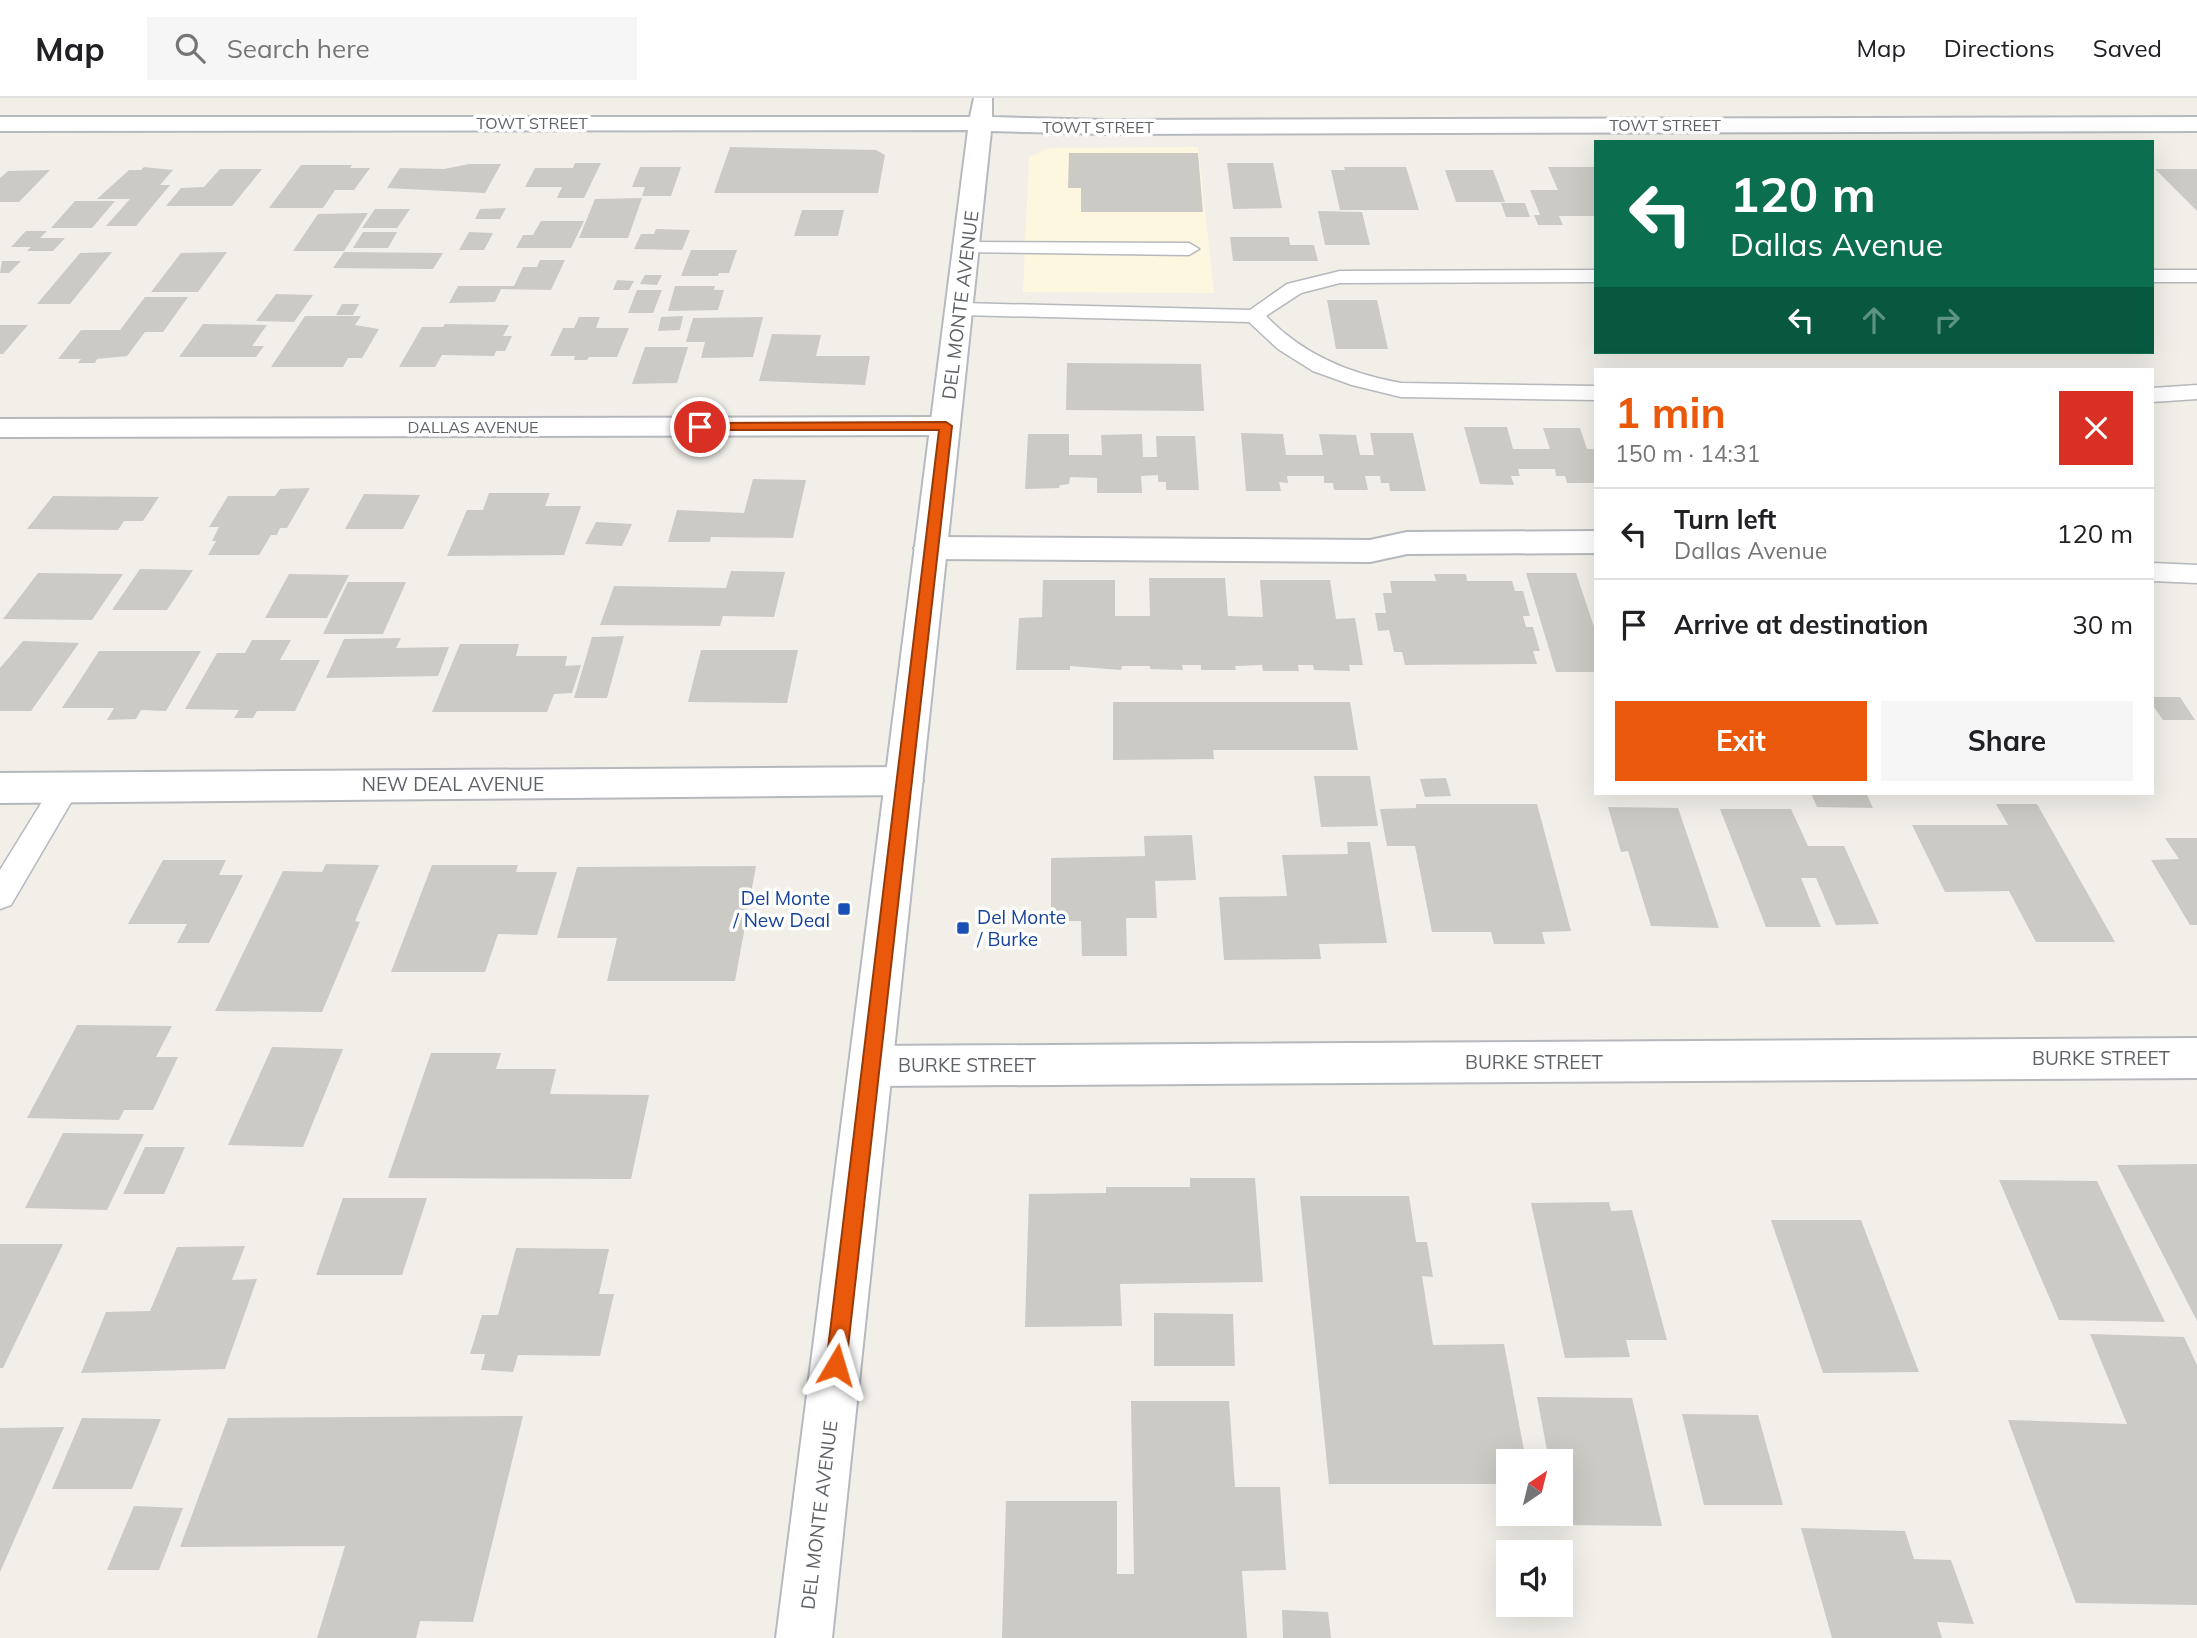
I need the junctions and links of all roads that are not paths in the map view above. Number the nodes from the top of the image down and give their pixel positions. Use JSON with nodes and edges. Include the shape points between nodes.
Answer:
{"nodes":[{"id":1,"x":982,"y":111,"type":"edge"},
{"id":2,"x":0,"y":124,"type":"edge"},
{"id":3,"x":2197,"y":124,"type":"edge"},
{"id":4,"x":967,"y":248,"type":"junction"},
{"id":5,"x":1189,"y":249,"type":"dead end"},
{"id":6,"x":1594,"y":276,"type":"edge"},
{"id":7,"x":2154,"y":276,"type":"edge"},
{"id":8,"x":2197,"y":276,"type":"edge"},
{"id":9,"x":961,"y":309,"type":"junction"},
{"id":10,"x":1255,"y":316,"type":"junction"},
{"id":11,"x":2197,"y":392,"type":"edge"},
{"id":12,"x":1594,"y":393,"type":"edge"},
{"id":13,"x":2154,"y":395,"type":"edge"},
{"id":14,"x":946,"y":426,"type":"junction"},
{"id":15,"x":0,"y":428,"type":"edge"},
{"id":16,"x":1594,"y":542,"type":"edge"},
{"id":17,"x":930,"y":548,"type":"junction"},
{"id":18,"x":2154,"y":572,"type":"edge"},
{"id":19,"x":2197,"y":574,"type":"edge"},
{"id":20,"x":905,"y":780,"type":"junction"},
{"id":21,"x":66,"y":787,"type":"junction"},
{"id":22,"x":0,"y":788,"type":"edge"},
{"id":23,"x":0,"y":896,"type":"edge"},
{"id":24,"x":2197,"y":1058,"type":"edge"},
{"id":25,"x":871,"y":1066,"type":"junction"},
{"id":26,"x":804,"y":1638,"type":"edge"}],
"edges":[{"from":1,"to":2,"type":"street","name":"TOWT STREET"},
{"from":1,"to":3,"type":"street","name":"TOWT STREET","via":[[1094,127]]},
{"from":1,"to":4,"type":"street","name":"DEL MONTE AVENUE"},
{"from":4,"to":5,"type":"lane"},
{"from":4,"to":9,"type":"street","name":"DEL MONTE AVENUE"},
{"from":6,"to":10,"type":"lane","via":[[1340,277],[1302,284]]},
{"from":7,"to":8,"type":"lane"},
{"from":9,"to":10,"type":"lane"},
{"from":9,"to":14,"type":"street","name":"DEL MONTE AVENUE"},
{"from":10,"to":12,"type":"lane","via":[[1268,332],[1307,359],[1377,386]]},
{"from":11,"to":13,"type":"lane"},
{"from":14,"to":15,"type":"street","name":"DALLAS AVENUE"},
{"from":14,"to":17,"type":"street","name":"DEL MONTE AVENUE"},
{"from":16,"to":17,"type":"street","via":[[1407,543],[1370,551]]},
{"from":17,"to":20,"type":"street","name":"DEL MONTE AVENUE"},
{"from":18,"to":19,"type":"lane"},
{"from":20,"to":21,"type":"street","name":"NEW DEAL AVENUE"},
{"from":20,"to":25,"type":"street","name":"DEL MONTE AVENUE"},
{"from":21,"to":22,"type":"street","name":"NEW DEAL AVENUE"},
{"from":21,"to":23,"type":"lane"},
{"from":24,"to":25,"type":"street","name":"BURKE STREET"},
{"from":25,"to":26,"type":"street","name":"DEL MONTE AVENUE"}]}
